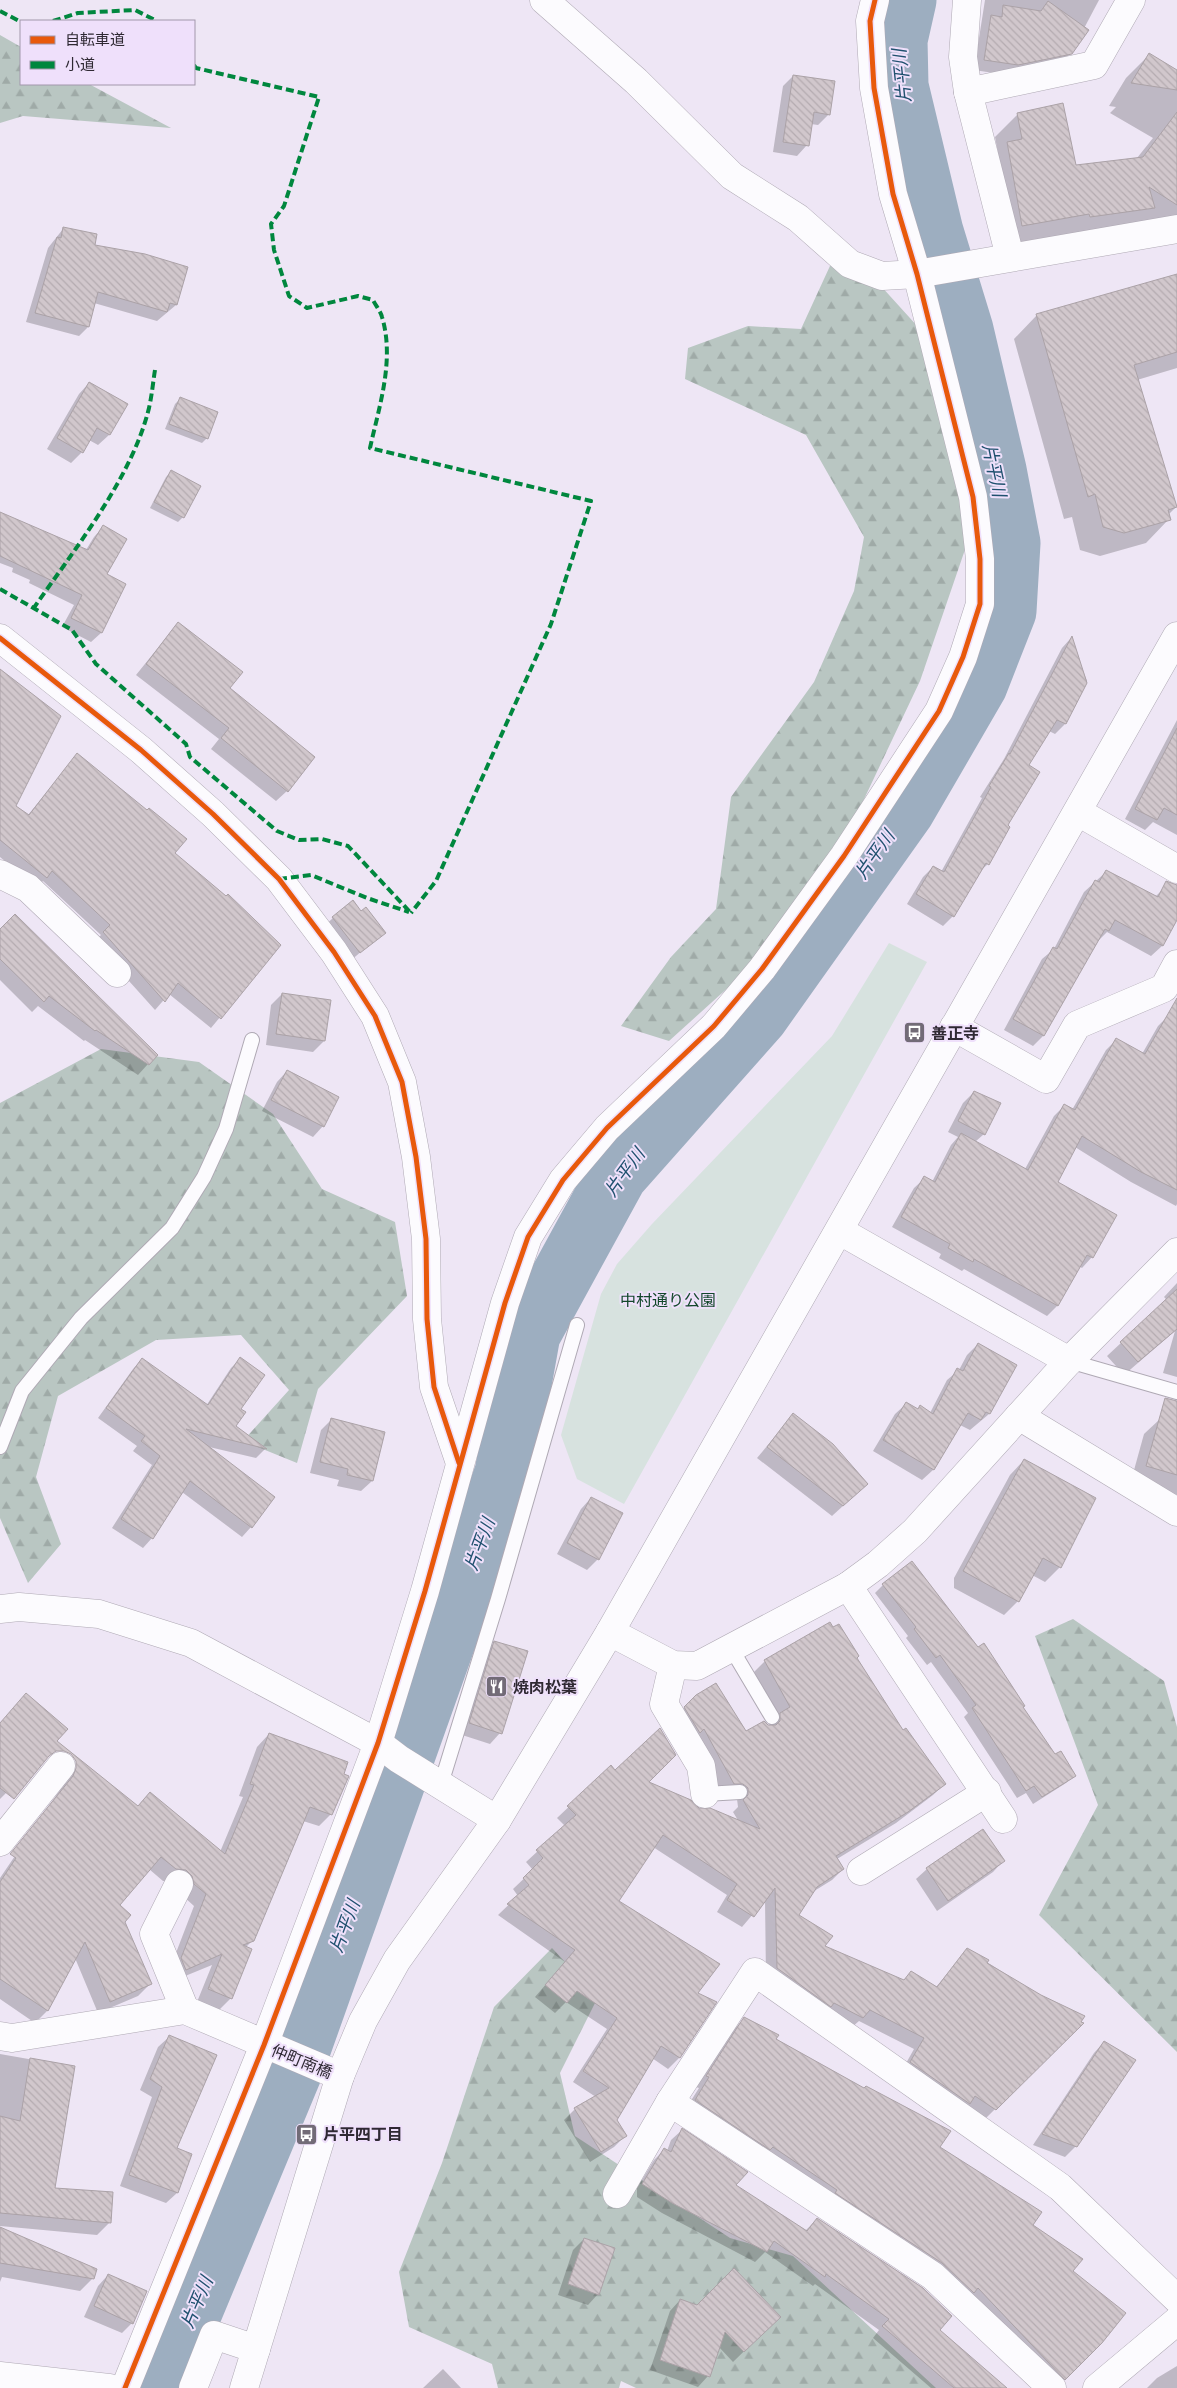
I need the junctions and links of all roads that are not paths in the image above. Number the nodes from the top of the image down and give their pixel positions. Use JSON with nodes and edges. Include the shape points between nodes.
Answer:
{"nodes":[{"id":1,"x":544,"y":0,"type":"edge"},
{"id":2,"x":875,"y":0,"type":"edge"},
{"id":3,"x":967,"y":0,"type":"edge"},
{"id":4,"x":1131,"y":0,"type":"edge"},
{"id":5,"x":968,"y":92,"type":"junction"},
{"id":6,"x":1177,"y":229,"type":"edge"},
{"id":7,"x":1010,"y":257,"type":"junction"},
{"id":8,"x":922,"y":273,"type":"junction"},
{"id":9,"x":1177,"y":636,"type":"edge"},
{"id":10,"x":0,"y":639,"type":"edge"},
{"id":11,"x":1078,"y":812,"type":"junction"},
{"id":12,"x":1177,"y":869,"type":"edge"},
{"id":13,"x":0,"y":874,"type":"edge"},
{"id":14,"x":1177,"y":964,"type":"edge"},
{"id":15,"x":117,"y":973,"type":"dead end"},
{"id":16,"x":1170,"y":991,"type":"edge"},
{"id":17,"x":954,"y":1027,"type":"junction"},
{"id":18,"x":252,"y":1040,"type":"dead end"},
{"id":19,"x":840,"y":1231,"type":"junction"},
{"id":20,"x":1177,"y":1252,"type":"edge"},
{"id":21,"x":577,"y":1325,"type":"dead end"},
{"id":22,"x":1069,"y":1361,"type":"junction"},
{"id":23,"x":1177,"y":1392,"type":"edge"},
{"id":24,"x":1019,"y":1416,"type":"junction"},
{"id":25,"x":0,"y":1447,"type":"edge"},
{"id":26,"x":460,"y":1464,"type":"junction"},
{"id":27,"x":1177,"y":1512,"type":"edge"},
{"id":28,"x":848,"y":1586,"type":"junction"},
{"id":29,"x":0,"y":1609,"type":"edge"},
{"id":30,"x":610,"y":1632,"type":"junction"},
{"id":31,"x":731,"y":1648,"type":"junction"},
{"id":32,"x":673,"y":1665,"type":"junction"},
{"id":33,"x":772,"y":1716,"type":"dead end"},
{"id":34,"x":378,"y":1743,"type":"junction"},
{"id":35,"x":61,"y":1766,"type":"dead end"},
{"id":36,"x":433,"y":1779,"type":"junction"},
{"id":37,"x":740,"y":1792,"type":"dead end"},
{"id":38,"x":987,"y":1792,"type":"junction"},
{"id":39,"x":705,"y":1794,"type":"joint"},
{"id":40,"x":1003,"y":1819,"type":"dead end"},
{"id":41,"x":497,"y":1820,"type":"junction"},
{"id":42,"x":0,"y":1842,"type":"edge"},
{"id":43,"x":861,"y":1871,"type":"dead end"},
{"id":44,"x":179,"y":1884,"type":"dead end"},
{"id":45,"x":185,"y":2010,"type":"junction"},
{"id":46,"x":0,"y":2036,"type":"edge"},
{"id":47,"x":264,"y":2046,"type":"junction"},
{"id":48,"x":331,"y":2072,"type":"junction"},
{"id":49,"x":670,"y":2102,"type":"junction"},
{"id":50,"x":618,"y":2194,"type":"dead end"},
{"id":51,"x":1171,"y":2285,"type":"edge"},
{"id":52,"x":1177,"y":2321,"type":"edge"},
{"id":53,"x":256,"y":2350,"type":"junction"},
{"id":54,"x":0,"y":2376,"type":"edge"},
{"id":55,"x":109,"y":2388,"type":"edge"},
{"id":56,"x":125,"y":2388,"type":"edge"},
{"id":57,"x":193,"y":2388,"type":"edge"},
{"id":58,"x":244,"y":2388,"type":"edge"},
{"id":59,"x":1052,"y":2388,"type":"edge"},
{"id":60,"x":1097,"y":2388,"type":"edge"}],
"edges":[{"from":1,"to":8,"type":"street","via":[[636,81],[732,176],[798,218],[850,264],[882,276]]},
{"from":2,"to":8,"type":"street","via":[[870,20],[874,88],[893,194]]},
{"from":3,"to":5,"type":"street","via":[[963,57]]},
{"from":4,"to":5,"type":"street","via":[[1094,65]]},
{"from":5,"to":7,"type":"street"},
{"from":6,"to":7,"type":"street"},
{"from":7,"to":8,"type":"street"},
{"from":8,"to":26,"type":"street","via":[[973,497],[980,560],[980,604],[963,657],[939,711],[844,856],[762,969],[714,1026],[607,1128],[563,1180],[528,1237],[505,1303]]},
{"from":9,"to":11,"type":"street"},
{"from":10,"to":26,"type":"street","via":[[141,750],[279,878],[334,952],[375,1016],[402,1082],[426,1239],[427,1319],[434,1386]]},
{"from":11,"to":12,"type":"street"},
{"from":11,"to":17,"type":"street"},
{"from":13,"to":15,"type":"street","via":[[28,888]]},
{"from":14,"to":16,"type":"street"},
{"from":16,"to":17,"type":"street","via":[[1077,1025],[1046,1079]]},
{"from":17,"to":19,"type":"street"},
{"from":18,"to":25,"type":"lane","via":[[226,1129],[204,1177],[172,1228],[81,1318],[22,1391]]},
{"from":19,"to":22,"type":"street"},
{"from":19,"to":30,"type":"street"},
{"from":20,"to":22,"type":"street"},
{"from":21,"to":36,"type":"lane","via":[[498,1599]]},
{"from":22,"to":23,"type":"lane"},
{"from":22,"to":24,"type":"street"},
{"from":24,"to":27,"type":"street"},
{"from":24,"to":28,"type":"street","via":[[915,1531]]},
{"from":26,"to":34,"type":"street"},
{"from":28,"to":31,"type":"street"},
{"from":28,"to":38,"type":"street"},
{"from":29,"to":34,"type":"street","via":[[19,1607],[99,1614],[192,1643]]},
{"from":30,"to":32,"type":"street"},
{"from":30,"to":41,"type":"street"},
{"from":31,"to":32,"type":"street","via":[[697,1666]]},
{"from":31,"to":33,"type":"lane"},
{"from":32,"to":39,"type":"street","via":[[664,1704],[701,1766]]},
{"from":34,"to":36,"type":"street"},
{"from":34,"to":47,"type":"street"},
{"from":35,"to":42,"type":"street"},
{"from":36,"to":41,"type":"street"},
{"from":37,"to":39,"type":"lane"},
{"from":38,"to":40,"type":"street"},
{"from":38,"to":43,"type":"street"},
{"from":41,"to":48,"type":"street","via":[[397,1960]]},
{"from":44,"to":45,"type":"street","via":[[154,1934]]},
{"from":45,"to":46,"type":"street","via":[[12,2038]]},
{"from":45,"to":47,"type":"street","name":"仲町南橋"},
{"from":47,"to":48,"type":"street","name":"仲町南橋"},
{"from":47,"to":56,"type":"street"},
{"from":48,"to":53,"type":"street"},
{"from":49,"to":50,"type":"street"},
{"from":49,"to":51,"type":"street","via":[[755,1972],[1060,2187]]},
{"from":49,"to":59,"type":"street","via":[[934,2276]]},
{"from":52,"to":60,"type":"street"},
{"from":53,"to":57,"type":"street","via":[[214,2335]]},
{"from":53,"to":58,"type":"street"},
{"from":54,"to":55,"type":"street"}]}
